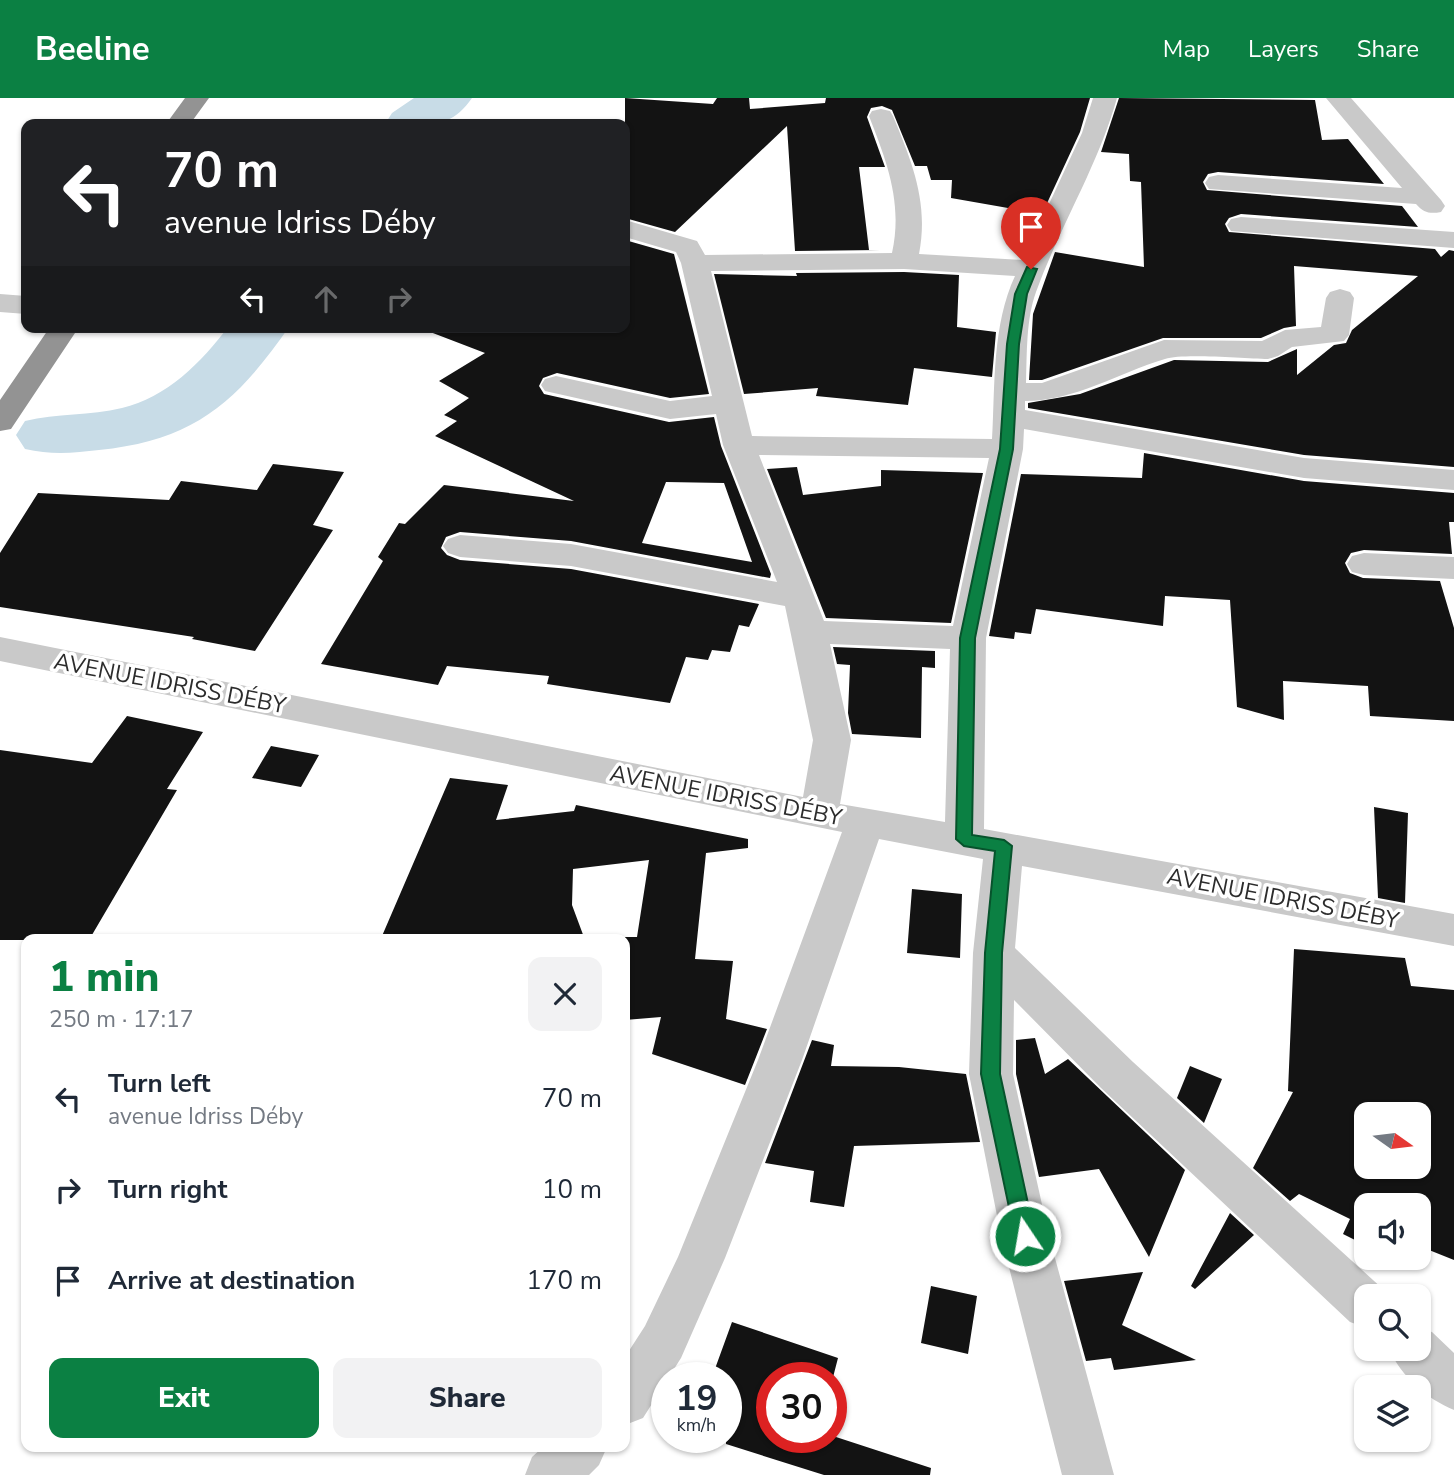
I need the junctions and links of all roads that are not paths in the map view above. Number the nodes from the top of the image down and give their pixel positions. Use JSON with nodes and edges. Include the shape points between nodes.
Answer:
{"nodes":[{"id":1,"x":1105,"y":98,"type":"edge"},
{"id":2,"x":1338,"y":98,"type":"edge"},
{"id":3,"x":207,"y":110,"type":"edge"},
{"id":4,"x":881,"y":116,"type":"dead end"},
{"id":5,"x":188,"y":119,"type":"edge"},
{"id":6,"x":1219,"y":183,"type":"dead end"},
{"id":7,"x":1423,"y":197,"type":"junction"},
{"id":8,"x":1241,"y":225,"type":"dead end"},
{"id":9,"x":630,"y":230,"type":"edge"},
{"id":10,"x":1454,"y":232,"type":"edge"},
{"id":11,"x":1454,"y":240,"type":"edge"},
{"id":12,"x":904,"y":261,"type":"junction"},
{"id":13,"x":695,"y":263,"type":"junction"},
{"id":14,"x":1031,"y":269,"type":"junction"},
{"id":15,"x":1340,"y":298,"type":"dead end"},
{"id":16,"x":0,"y":303,"type":"edge"},
{"id":17,"x":21,"y":305,"type":"edge"},
{"id":18,"x":30,"y":333,"type":"edge"},
{"id":19,"x":61,"y":333,"type":"edge"},
{"id":20,"x":0,"y":375,"type":"edge"},
{"id":21,"x":556,"y":385,"type":"dead end"},
{"id":22,"x":728,"y":403,"type":"junction"},
{"id":23,"x":1010,"y":405,"type":"junction"},
{"id":24,"x":0,"y":422,"type":"edge"},
{"id":25,"x":739,"y":445,"type":"junction"},
{"id":26,"x":1007,"y":449,"type":"junction"},
{"id":27,"x":1454,"y":480,"type":"edge"},
{"id":28,"x":460,"y":546,"type":"dead end"},
{"id":29,"x":1364,"y":564,"type":"dead end"},
{"id":30,"x":1454,"y":568,"type":"edge"},
{"id":31,"x":800,"y":598,"type":"junction"},
{"id":32,"x":810,"y":632,"type":"junction"},
{"id":33,"x":968,"y":638,"type":"junction"},
{"id":34,"x":0,"y":649,"type":"edge"},
{"id":35,"x":820,"y":814,"type":"junction"},
{"id":36,"x":865,"y":822,"type":"junction"},
{"id":37,"x":984,"y":843,"type":"junction"},
{"id":38,"x":1454,"y":930,"type":"edge"},
{"id":39,"x":994,"y":953,"type":"junction"},
{"id":40,"x":1354,"y":1295,"type":"edge"},
{"id":41,"x":1427,"y":1361,"type":"edge"},
{"id":42,"x":1454,"y":1386,"type":"edge"},
{"id":43,"x":630,"y":1393,"type":"edge"},
{"id":44,"x":576,"y":1452,"type":"edge"},
{"id":45,"x":551,"y":1475,"type":"edge"},
{"id":46,"x":1088,"y":1475,"type":"edge"}],
"edges":[{"from":1,"to":14,"type":"street","via":[[1095,133]]},
{"from":2,"to":7,"type":"street"},
{"from":3,"to":5,"type":"highway"},
{"from":4,"to":12,"type":"street","via":[[911,204],[912,232]]},
{"from":6,"to":7,"type":"street"},
{"from":7,"to":10,"type":"street"},
{"from":8,"to":11,"type":"street"},
{"from":9,"to":13,"type":"street","via":[[687,247]]},
{"from":12,"to":13,"type":"street"},
{"from":12,"to":14,"type":"street"},
{"from":13,"to":22,"type":"street"},
{"from":14,"to":23,"type":"street","via":[[1021,294],[1013,344]]},
{"from":15,"to":23,"type":"street","via":[[1334,335],[1285,339],[1268,350],[1164,349]]},
{"from":16,"to":17,"type":"street"},
{"from":18,"to":20,"type":"highway"},
{"from":19,"to":24,"type":"highway"},
{"from":21,"to":22,"type":"street","via":[[670,410]]},
{"from":22,"to":25,"type":"street"},
{"from":23,"to":26,"type":"street"},
{"from":23,"to":27,"type":"street","via":[[1304,468]]},
{"from":25,"to":26,"type":"street"},
{"from":25,"to":31,"type":"street"},
{"from":26,"to":33,"type":"street"},
{"from":28,"to":31,"type":"street","via":[[571,555]]},
{"from":29,"to":30,"type":"street"},
{"from":31,"to":32,"type":"street"},
{"from":32,"to":33,"type":"street"},
{"from":32,"to":35,"type":"street","via":[[832,740]]},
{"from":33,"to":37,"type":"street"},
{"from":34,"to":35,"type":"street","name":"AVENUE IDRISS DÉBY"},
{"from":35,"to":36,"type":"street","name":"AVENUE IDRISS DÉBY"},
{"from":36,"to":37,"type":"street","name":"AVENUE IDRISS DÉBY"},
{"from":36,"to":43,"type":"street","via":[[780,1060],[701,1258],[663,1342]]},
{"from":37,"to":38,"type":"street","name":"AVENUE IDRISS DÉBY"},
{"from":37,"to":39,"type":"street"},
{"from":39,"to":40,"type":"street","via":[[1117,1075]]},
{"from":39,"to":46,"type":"street","via":[[990,1074],[1025,1236]]},
{"from":41,"to":42,"type":"street"},
{"from":44,"to":45,"type":"street"}]}
